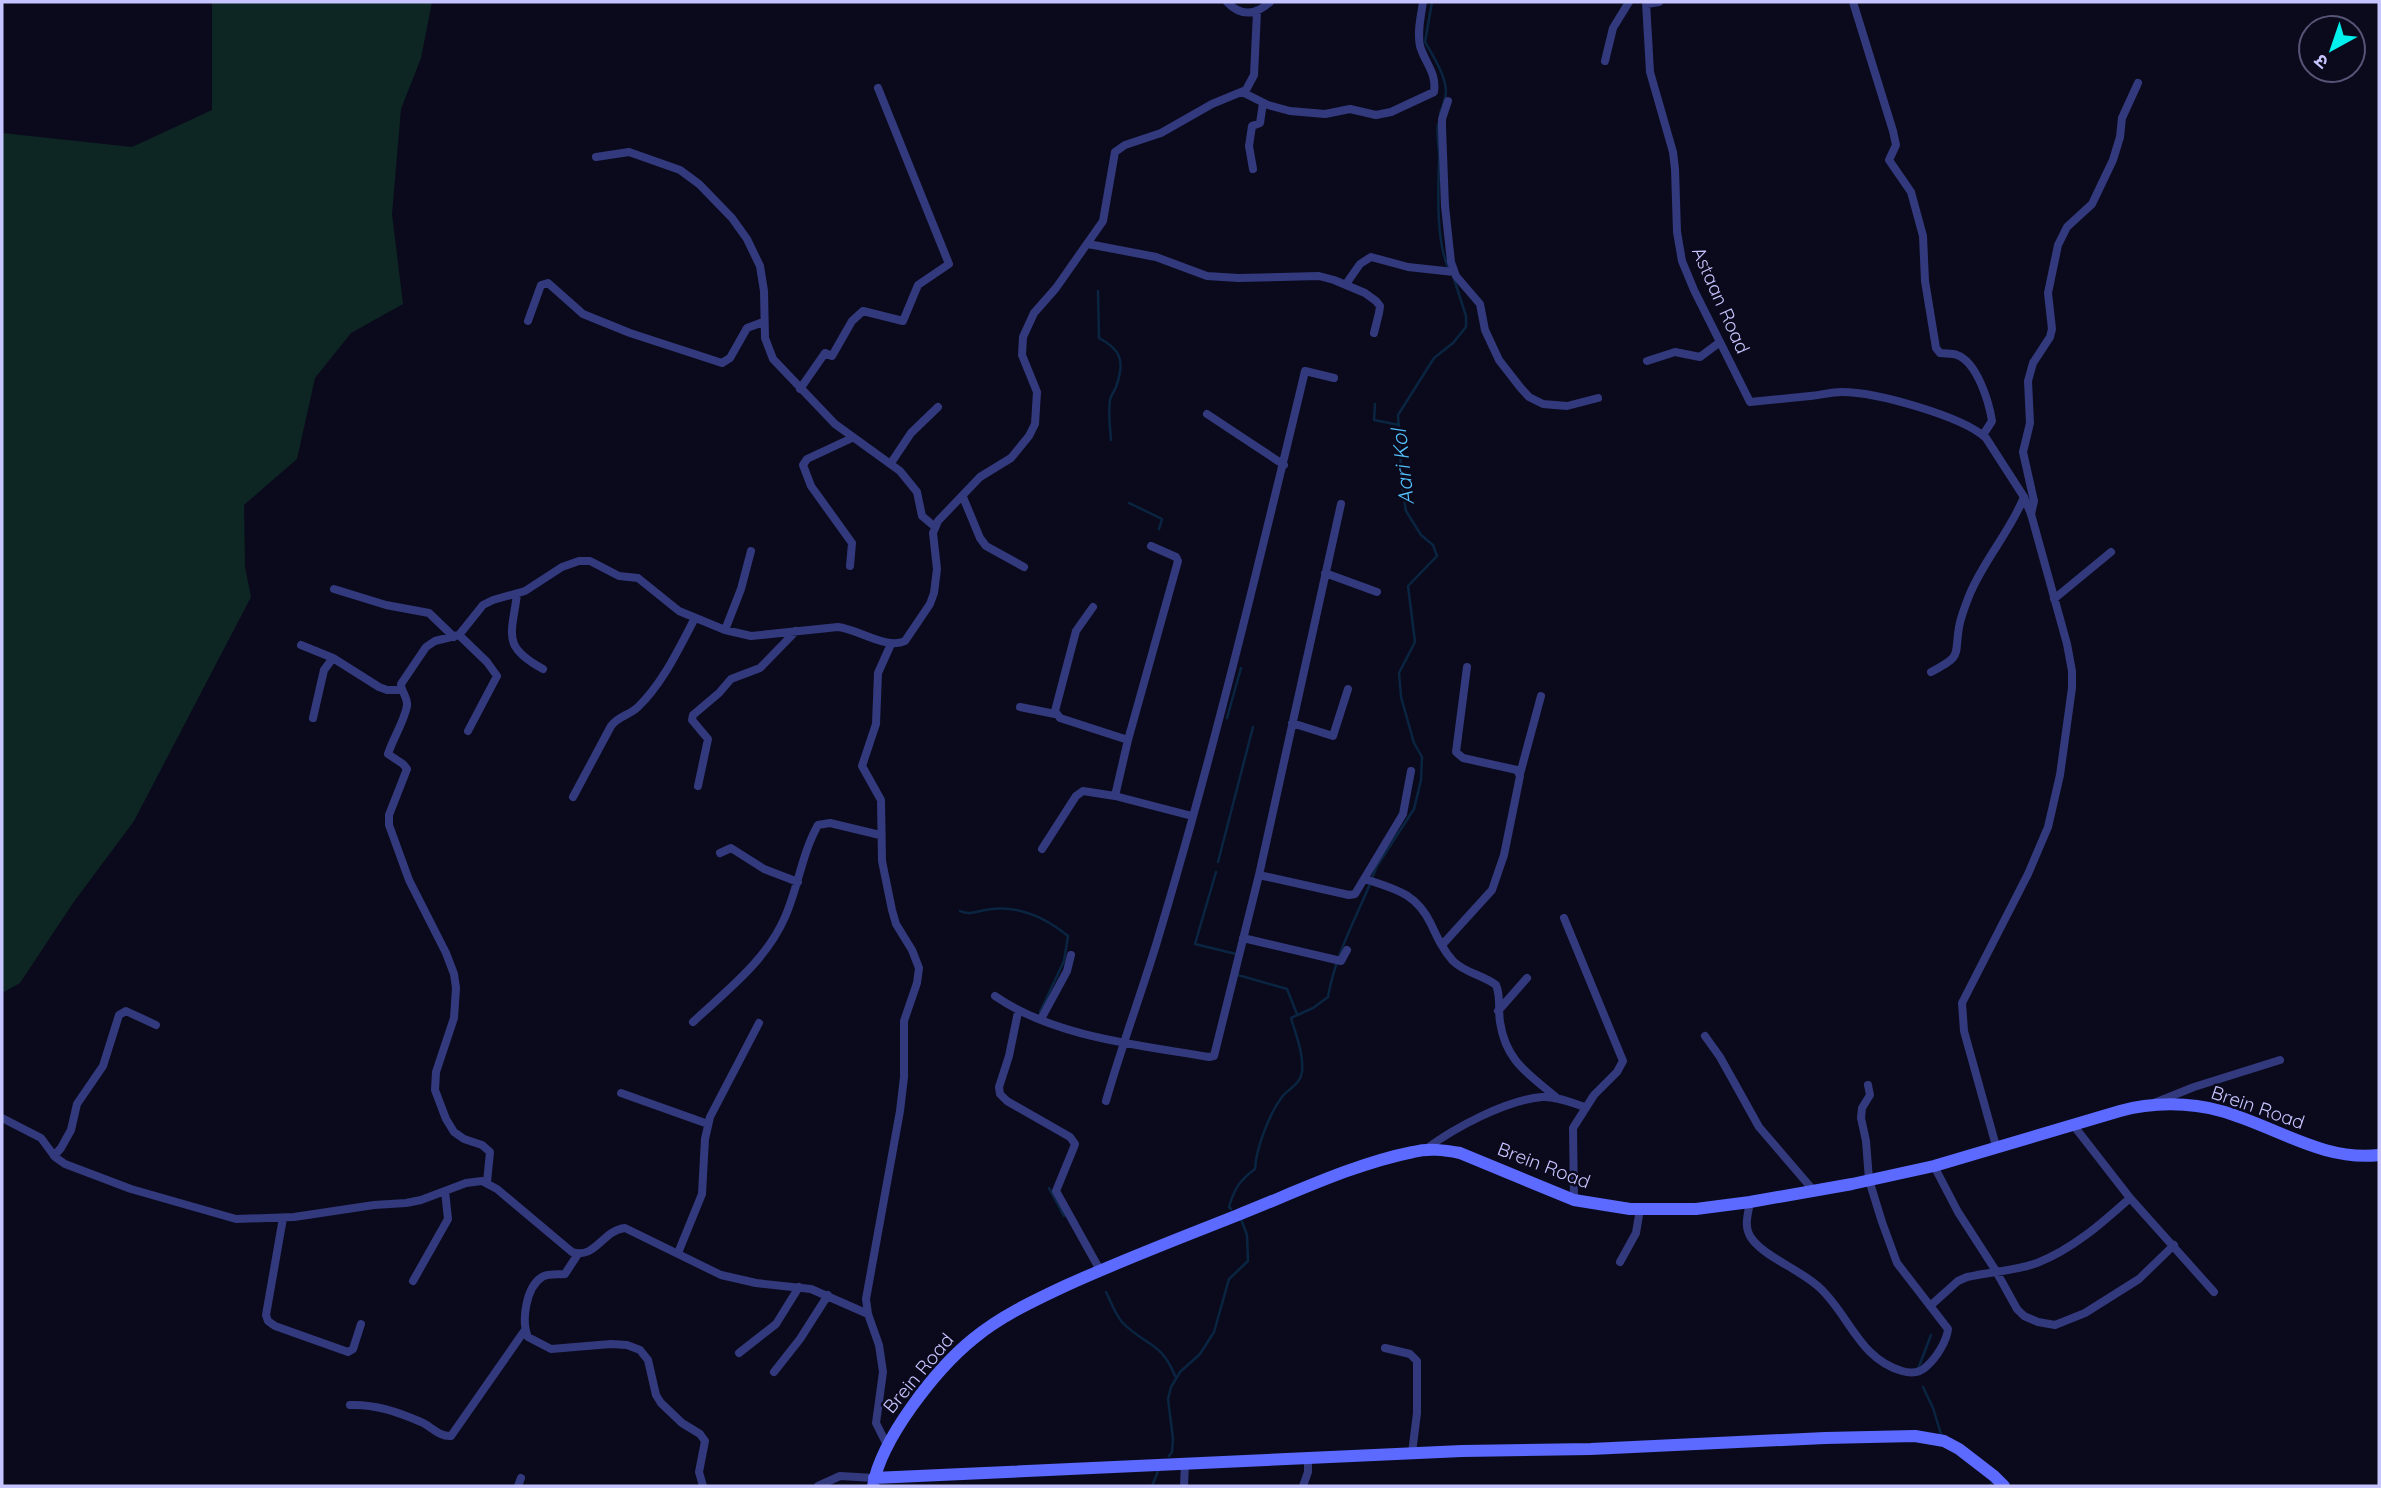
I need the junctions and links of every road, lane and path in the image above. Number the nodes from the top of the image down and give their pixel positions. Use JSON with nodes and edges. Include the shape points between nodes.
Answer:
{"nodes":[{"id":1,"x":1227,"y":2,"type":"edge"},
{"id":2,"x":1270,"y":2,"type":"edge"},
{"id":3,"x":1423,"y":2,"type":"edge"},
{"id":4,"x":1629,"y":2,"type":"edge"},
{"id":5,"x":1659,"y":2,"type":"edge"},
{"id":6,"x":1853,"y":2,"type":"edge"},
{"id":7,"x":1647,"y":3,"type":"edge"},
{"id":8,"x":1257,"y":12,"type":"junction"},
{"id":9,"x":1605,"y":61,"type":"dead end"},
{"id":10,"x":2138,"y":83,"type":"dead end"},
{"id":11,"x":878,"y":88,"type":"dead end"},
{"id":12,"x":1242,"y":92,"type":"junction"},
{"id":13,"x":1448,"y":101,"type":"dead end"},
{"id":14,"x":1263,"y":103,"type":"junction"},
{"id":15,"x":596,"y":157,"type":"dead end"},
{"id":16,"x":1252,"y":169,"type":"dead end"},
{"id":17,"x":1088,"y":244,"type":"junction"},
{"id":18,"x":1454,"y":272,"type":"junction"},
{"id":19,"x":1346,"y":284,"type":"junction"},
{"id":20,"x":528,"y":321,"type":"dead end"},
{"id":21,"x":763,"y":322,"type":"junction"},
{"id":22,"x":1374,"y":333,"type":"dead end"},
{"id":23,"x":1720,"y":342,"type":"junction"},
{"id":24,"x":1647,"y":362,"type":"dead end"},
{"id":25,"x":1334,"y":378,"type":"dead end"},
{"id":26,"x":800,"y":389,"type":"junction"},
{"id":27,"x":1598,"y":398,"type":"dead end"},
{"id":28,"x":939,"y":407,"type":"dead end"},
{"id":29,"x":1206,"y":414,"type":"dead end"},
{"id":30,"x":1983,"y":435,"type":"junction"},
{"id":31,"x":852,"y":438,"type":"junction"},
{"id":32,"x":891,"y":463,"type":"junction"},
{"id":33,"x":1284,"y":466,"type":"junction"},
{"id":34,"x":963,"y":496,"type":"junction"},
{"id":35,"x":2024,"y":497,"type":"junction"},
{"id":36,"x":1341,"y":504,"type":"dead end"},
{"id":37,"x":2031,"y":514,"type":"junction"},
{"id":38,"x":934,"y":526,"type":"junction"},
{"id":39,"x":1152,"y":546,"type":"dead end"},
{"id":40,"x":751,"y":551,"type":"dead end"},
{"id":41,"x":2111,"y":552,"type":"dead end"},
{"id":42,"x":850,"y":566,"type":"dead end"},
{"id":43,"x":1024,"y":567,"type":"dead end"},
{"id":44,"x":1325,"y":573,"type":"junction"},
{"id":45,"x":334,"y":589,"type":"dead end"},
{"id":46,"x":1377,"y":592,"type":"dead end"},
{"id":47,"x":517,"y":594,"type":"junction"},
{"id":48,"x":2054,"y":599,"type":"junction"},
{"id":49,"x":1093,"y":607,"type":"dead end"},
{"id":50,"x":695,"y":618,"type":"junction"},
{"id":51,"x":725,"y":630,"type":"junction"},
{"id":52,"x":796,"y":631,"type":"junction"},
{"id":53,"x":457,"y":636,"type":"junction"},
{"id":54,"x":891,"y":644,"type":"junction"},
{"id":55,"x":301,"y":645,"type":"dead end"},
{"id":56,"x":333,"y":658,"type":"junction"},
{"id":57,"x":1467,"y":667,"type":"dead end"},
{"id":58,"x":543,"y":669,"type":"dead end"},
{"id":59,"x":1931,"y":672,"type":"dead end"},
{"id":60,"x":1348,"y":689,"type":"dead end"},
{"id":61,"x":401,"y":690,"type":"junction"},
{"id":62,"x":1541,"y":696,"type":"dead end"},
{"id":63,"x":1020,"y":707,"type":"dead end"},
{"id":64,"x":1055,"y":714,"type":"junction"},
{"id":65,"x":313,"y":718,"type":"dead end"},
{"id":66,"x":1292,"y":723,"type":"junction"},
{"id":67,"x":468,"y":731,"type":"dead end"},
{"id":68,"x":1128,"y":740,"type":"junction"},
{"id":69,"x":1411,"y":771,"type":"dead end"},
{"id":70,"x":1520,"y":774,"type":"junction"},
{"id":71,"x":698,"y":786,"type":"dead end"},
{"id":72,"x":1115,"y":796,"type":"junction"},
{"id":73,"x":573,"y":797,"type":"dead end"},
{"id":74,"x":1192,"y":816,"type":"junction"},
{"id":75,"x":880,"y":835,"type":"junction"},
{"id":76,"x":1042,"y":849,"type":"dead end"},
{"id":77,"x":719,"y":853,"type":"dead end"},
{"id":78,"x":1259,"y":875,"type":"junction"},
{"id":79,"x":1366,"y":879,"type":"junction"},
{"id":80,"x":798,"y":882,"type":"junction"},
{"id":81,"x":1564,"y":918,"type":"dead end"},
{"id":82,"x":1243,"y":938,"type":"junction"},
{"id":83,"x":1442,"y":945,"type":"junction"},
{"id":84,"x":1348,"y":950,"type":"dead end"},
{"id":85,"x":1071,"y":955,"type":"dead end"},
{"id":86,"x":1527,"y":978,"type":"dead end"},
{"id":87,"x":995,"y":996,"type":"dead end"},
{"id":88,"x":1498,"y":1011,"type":"junction"},
{"id":89,"x":1018,"y":1012,"type":"junction"},
{"id":90,"x":1041,"y":1019,"type":"junction"},
{"id":91,"x":693,"y":1022,"type":"dead end"},
{"id":92,"x":759,"y":1023,"type":"dead end"},
{"id":93,"x":156,"y":1025,"type":"dead end"},
{"id":94,"x":1705,"y":1036,"type":"dead end"},
{"id":95,"x":1122,"y":1042,"type":"junction"},
{"id":96,"x":2280,"y":1060,"type":"dead end"},
{"id":97,"x":1868,"y":1085,"type":"dead end"},
{"id":98,"x":621,"y":1093,"type":"dead end"},
{"id":99,"x":1557,"y":1098,"type":"junction"},
{"id":100,"x":1106,"y":1101,"type":"dead end"},
{"id":101,"x":2148,"y":1106,"type":"junction"},
{"id":102,"x":1585,"y":1107,"type":"junction"},
{"id":103,"x":2,"y":1118,"type":"edge"},
{"id":104,"x":708,"y":1124,"type":"junction"},
{"id":105,"x":2074,"y":1126,"type":"junction"},
{"id":106,"x":1996,"y":1146,"type":"junction"},
{"id":107,"x":1426,"y":1150,"type":"junction"},
{"id":108,"x":2379,"y":1155,"type":"edge"},
{"id":109,"x":54,"y":1156,"type":"junction"},
{"id":110,"x":1934,"y":1166,"type":"junction"},
{"id":111,"x":1869,"y":1180,"type":"junction"},
{"id":112,"x":487,"y":1182,"type":"junction"},
{"id":113,"x":445,"y":1191,"type":"junction"},
{"id":114,"x":1814,"y":1191,"type":"junction"},
{"id":115,"x":2130,"y":1198,"type":"junction"},
{"id":116,"x":1574,"y":1200,"type":"junction"},
{"id":117,"x":1750,"y":1202,"type":"junction"},
{"id":118,"x":1640,"y":1209,"type":"junction"},
{"id":119,"x":283,"y":1218,"type":"junction"},
{"id":120,"x":2174,"y":1245,"type":"junction"},
{"id":121,"x":678,"y":1253,"type":"junction"},
{"id":122,"x":578,"y":1254,"type":"junction"},
{"id":123,"x":1620,"y":1262,"type":"dead end"},
{"id":124,"x":1100,"y":1270,"type":"junction"},
{"id":125,"x":1996,"y":1271,"type":"junction"},
{"id":126,"x":413,"y":1281,"type":"dead end"},
{"id":127,"x":799,"y":1287,"type":"junction"},
{"id":128,"x":2214,"y":1292,"type":"dead end"},
{"id":129,"x":828,"y":1296,"type":"junction"},
{"id":130,"x":1930,"y":1306,"type":"junction"},
{"id":131,"x":868,"y":1314,"type":"junction"},
{"id":132,"x":361,"y":1324,"type":"dead end"},
{"id":133,"x":525,"y":1330,"type":"junction"},
{"id":134,"x":1385,"y":1348,"type":"dead end"},
{"id":135,"x":739,"y":1353,"type":"dead end"},
{"id":136,"x":774,"y":1372,"type":"dead end"},
{"id":137,"x":350,"y":1405,"type":"dead end"},
{"id":138,"x":887,"y":1446,"type":"junction"},
{"id":139,"x":1412,"y":1453,"type":"junction"},
{"id":140,"x":1308,"y":1458,"type":"junction"},
{"id":141,"x":1185,"y":1463,"type":"junction"},
{"id":142,"x":873,"y":1482,"type":"edge"},
{"id":143,"x":703,"y":1486,"type":"edge"},
{"id":144,"x":818,"y":1486,"type":"edge"},
{"id":145,"x":1184,"y":1486,"type":"edge"},
{"id":146,"x":1303,"y":1486,"type":"edge"},
{"id":147,"x":2004,"y":1486,"type":"edge"}],
"edges":[{"from":1,"to":8,"type":"street","via":[[1238,11]]},
{"from":2,"to":8,"type":"street"},
{"from":3,"to":14,"type":"street","via":[[1419,37],[1435,78],[1434,92],[1383,115],[1350,109],[1314,114]]},
{"from":4,"to":9,"type":"street","via":[[1613,28]]},
{"from":5,"to":7,"type":"street"},
{"from":6,"to":30,"type":"street","via":[[1894,131],[1896,145],[1889,160],[1911,192],[1923,236],[1936,348],[1961,357],[1974,370],[1992,421]]},
{"from":7,"to":23,"type":"street","name":"Astaan Road","via":[[1650,72],[1674,160],[1682,261]]},
{"from":8,"to":12,"type":"street","via":[[1254,75]]},
{"from":10,"to":37,"type":"street","via":[[2122,118],[2113,160],[2092,204],[2067,227],[2058,245],[2048,293],[2052,329],[2028,381],[2030,429],[2023,453],[2035,501]]},
{"from":11,"to":26,"type":"street","via":[[949,264],[918,285],[904,321],[863,311],[832,356],[825,353]]},
{"from":12,"to":14,"type":"street"},
{"from":12,"to":17,"type":"street","via":[[1161,133],[1119,148],[1113,158],[1106,212]]},
{"from":13,"to":18,"type":"street","via":[[1442,128],[1449,256]]},
{"from":14,"to":16,"type":"street","via":[[1260,123],[1252,126],[1249,141]]},
{"from":15,"to":21,"type":"street","via":[[629,152],[680,170],[699,184],[732,218],[756,256],[762,276]]},
{"from":17,"to":19,"type":"street","via":[[1156,257],[1207,276],[1319,276]]},
{"from":17,"to":34,"type":"street","via":[[1034,313],[1023,337],[1022,355],[1037,392],[1035,424],[1011,458],[980,478]]},
{"from":18,"to":19,"type":"street","via":[[1371,257]]},
{"from":18,"to":27,"type":"street","via":[[1478,299],[1499,360],[1529,397],[1560,406]]},
{"from":19,"to":22,"type":"street","via":[[1380,306]]},
{"from":20,"to":21,"type":"street","via":[[541,285],[548,283],[583,314],[722,363],[730,358],[747,328]]},
{"from":21,"to":26,"type":"street","via":[[773,359]]},
{"from":23,"to":24,"type":"street","via":[[1700,358],[1675,352]]},
{"from":23,"to":30,"type":"street","name":"Astaan Road","via":[[1750,402],[1852,393],[1931,412]]},
{"from":25,"to":33,"type":"street","via":[[1305,371]]},
{"from":26,"to":31,"type":"street"},
{"from":28,"to":32,"type":"street","via":[[916,428]]},
{"from":29,"to":33,"type":"street"},
{"from":30,"to":35,"type":"street"},
{"from":31,"to":32,"type":"street"},
{"from":31,"to":42,"type":"street","via":[[803,464],[811,486],[850,539]]},
{"from":32,"to":38,"type":"street","via":[[913,485],[922,516]]},
{"from":33,"to":74,"type":"street"},
{"from":34,"to":38,"type":"street"},
{"from":34,"to":43,"type":"street","via":[[983,542]]},
{"from":35,"to":37,"type":"street"},
{"from":35,"to":59,"type":"street","via":[[1969,596],[1958,650],[1950,662]]},
{"from":36,"to":44,"type":"street"},
{"from":37,"to":48,"type":"street"},
{"from":38,"to":54,"type":"street","via":[[937,569],[930,604],[905,641]]},
{"from":39,"to":68,"type":"street","via":[[1178,560]]},
{"from":40,"to":51,"type":"street"},
{"from":41,"to":48,"type":"street"},
{"from":44,"to":46,"type":"street"},
{"from":44,"to":66,"type":"street"},
{"from":45,"to":53,"type":"street","via":[[429,613]]},
{"from":47,"to":50,"type":"street","via":[[562,567],[585,560],[613,575],[638,578],[668,604]]},
{"from":47,"to":53,"type":"street","via":[[483,605]]},
{"from":47,"to":58,"type":"street","via":[[511,634],[514,647]]},
{"from":48,"to":106,"type":"street","via":[[2072,671],[2052,817],[1962,1011]]},
{"from":49,"to":64,"type":"street","via":[[1076,631]]},
{"from":50,"to":51,"type":"street"},
{"from":50,"to":73,"type":"street","via":[[671,663],[638,707],[611,726]]},
{"from":51,"to":52,"type":"street","via":[[751,636]]},
{"from":52,"to":54,"type":"street","via":[[851,628]]},
{"from":52,"to":71,"type":"street","via":[[760,668],[731,679],[693,715],[708,740]]},
{"from":53,"to":61,"type":"street","via":[[426,647]]},
{"from":53,"to":67,"type":"street","via":[[497,676]]},
{"from":54,"to":75,"type":"street","via":[[878,673],[876,724],[862,762],[881,800]]},
{"from":55,"to":56,"type":"street"},
{"from":56,"to":61,"type":"street","via":[[379,687]]},
{"from":56,"to":65,"type":"street","via":[[324,670]]},
{"from":57,"to":70,"type":"street","via":[[1456,752]]},
{"from":60,"to":66,"type":"street","via":[[1333,736]]},
{"from":61,"to":112,"type":"street","via":[[406,708],[388,754],[407,769],[388,822],[406,874],[454,974],[454,1018],[436,1072],[438,1101],[454,1132],[490,1152]]},
{"from":62,"to":70,"type":"street"},
{"from":63,"to":64,"type":"street"},
{"from":64,"to":68,"type":"street"},
{"from":66,"to":78,"type":"street"},
{"from":68,"to":72,"type":"street"},
{"from":69,"to":79,"type":"street","via":[[1403,814]]},
{"from":70,"to":83,"type":"street","via":[[1492,890]]},
{"from":72,"to":74,"type":"street"},
{"from":72,"to":76,"type":"street","via":[[1079,792]]},
{"from":74,"to":95,"type":"street","via":[[1156,947]]},
{"from":75,"to":80,"type":"street","via":[[822,823]]},
{"from":75,"to":131,"type":"street","via":[[892,910],[919,973],[904,1021],[903,1094],[867,1283]]},
{"from":77,"to":80,"type":"street","via":[[731,848],[764,869]]},
{"from":78,"to":79,"type":"street","via":[[1352,895]]},
{"from":78,"to":82,"type":"street"},
{"from":79,"to":83,"type":"street","via":[[1415,900]]},
{"from":80,"to":91,"type":"street","via":[[783,922],[763,955]]},
{"from":81,"to":102,"type":"street","via":[[1622,1057],[1618,1072]]},
{"from":82,"to":84,"type":"street","via":[[1341,961]]},
{"from":82,"to":95,"type":"street","via":[[1214,1056]]},
{"from":83,"to":88,"type":"street","via":[[1458,965],[1496,985]]},
{"from":85,"to":90,"type":"street"},
{"from":86,"to":88,"type":"street"},
{"from":87,"to":89,"type":"street"},
{"from":88,"to":99,"type":"street","via":[[1510,1056]]},
{"from":89,"to":90,"type":"street"},
{"from":89,"to":124,"type":"street","via":[[999,1091],[1007,1101],[1074,1142],[1056,1191]]},
{"from":90,"to":95,"type":"street"},
{"from":92,"to":104,"type":"street"},
{"from":93,"to":109,"type":"street","via":[[126,1011],[119,1015],[103,1066],[77,1104],[71,1130]]},
{"from":94,"to":114,"type":"street","via":[[1759,1127]]},
{"from":95,"to":100,"type":"street"},
{"from":96,"to":101,"type":"street"},
{"from":97,"to":111,"type":"street","via":[[1870,1095],[1861,1114]]},
{"from":98,"to":104,"type":"street"},
{"from":99,"to":102,"type":"street"},
{"from":99,"to":107,"type":"street","via":[[1543,1097],[1471,1121]]},
{"from":101,"to":105,"type":"street","name":"Brein Road"},
{"from":101,"to":108,"type":"street","name":"Brein Road","via":[[2212,1109],[2343,1155]]},
{"from":102,"to":116,"type":"street","via":[[1572,1133]]},
{"from":103,"to":109,"type":"street","via":[[41,1138]]},
{"from":104,"to":121,"type":"street","via":[[705,1185]]},
{"from":105,"to":106,"type":"street","name":"Brein Road"},
{"from":105,"to":115,"type":"street"},
{"from":106,"to":110,"type":"street","name":"Brein Road"},
{"from":107,"to":116,"type":"street","name":"Brein Road","via":[[1460,1153]]},
{"from":107,"to":124,"type":"street","name":"Brein Road","via":[[1347,1172]]},
{"from":109,"to":119,"type":"street","via":[[131,1189],[236,1219]]},
{"from":110,"to":111,"type":"street","name":"Brein Road"},
{"from":110,"to":125,"type":"street"},
{"from":111,"to":114,"type":"street","name":"Brein Road"},
{"from":111,"to":130,"type":"street","via":[[1897,1264]]},
{"from":112,"to":113,"type":"street"},
{"from":112,"to":122,"type":"street","via":[[566,1249]]},
{"from":113,"to":119,"type":"street","via":[[406,1203]]},
{"from":113,"to":126,"type":"street","via":[[448,1219]]},
{"from":114,"to":117,"type":"street","name":"Brein Road"},
{"from":115,"to":120,"type":"street"},
{"from":115,"to":125,"type":"street","via":[[2067,1248],[2037,1263]]},
{"from":116,"to":118,"type":"street","name":"Brein Road"},
{"from":117,"to":118,"type":"street","name":"Brein Road","via":[[1696,1209]]},
{"from":117,"to":130,"type":"street","via":[[1746,1224],[1753,1240],[1822,1290],[1877,1360],[1908,1373],[1928,1365],[1948,1333]]},
{"from":118,"to":123,"type":"street","via":[[1636,1233]]},
{"from":119,"to":132,"type":"street","via":[[268,1321],[348,1352]]},
{"from":120,"to":125,"type":"street","via":[[2128,1286],[2085,1313],[2055,1325],[2024,1316]]},
{"from":120,"to":128,"type":"street"},
{"from":121,"to":122,"type":"street","via":[[625,1228],[610,1232],[591,1251]]},
{"from":121,"to":127,"type":"street","via":[[737,1280]]},
{"from":122,"to":133,"type":"street","via":[[565,1273],[546,1275],[537,1282],[527,1302]]},
{"from":124,"to":138,"type":"street","name":"Brein Road","via":[[1021,1307],[972,1340],[942,1369]]},
{"from":125,"to":130,"type":"street","via":[[1958,1281]]},
{"from":127,"to":129,"type":"street"},
{"from":127,"to":135,"type":"street","via":[[776,1324]]},
{"from":129,"to":131,"type":"street"},
{"from":129,"to":136,"type":"street"},
{"from":131,"to":138,"type":"street","via":[[883,1372],[876,1423]]},
{"from":133,"to":137,"type":"street","via":[[451,1436],[378,1406]]},
{"from":133,"to":143,"type":"street","via":[[534,1342],[551,1349],[611,1344],[640,1350],[648,1360],[661,1403],[705,1441],[699,1472]]},
{"from":134,"to":139,"type":"street","via":[[1410,1353],[1417,1361]]},
{"from":138,"to":142,"type":"street","name":"Brein Road"},
{"from":139,"to":140,"type":"street"},
{"from":139,"to":147,"type":"street","via":[[1914,1436],[1944,1441],[1959,1449]]},
{"from":140,"to":141,"type":"street"},
{"from":140,"to":146,"type":"street"},
{"from":141,"to":142,"type":"street"},
{"from":141,"to":145,"type":"street"},
{"from":142,"to":144,"type":"street","via":[[840,1476]]}]}
